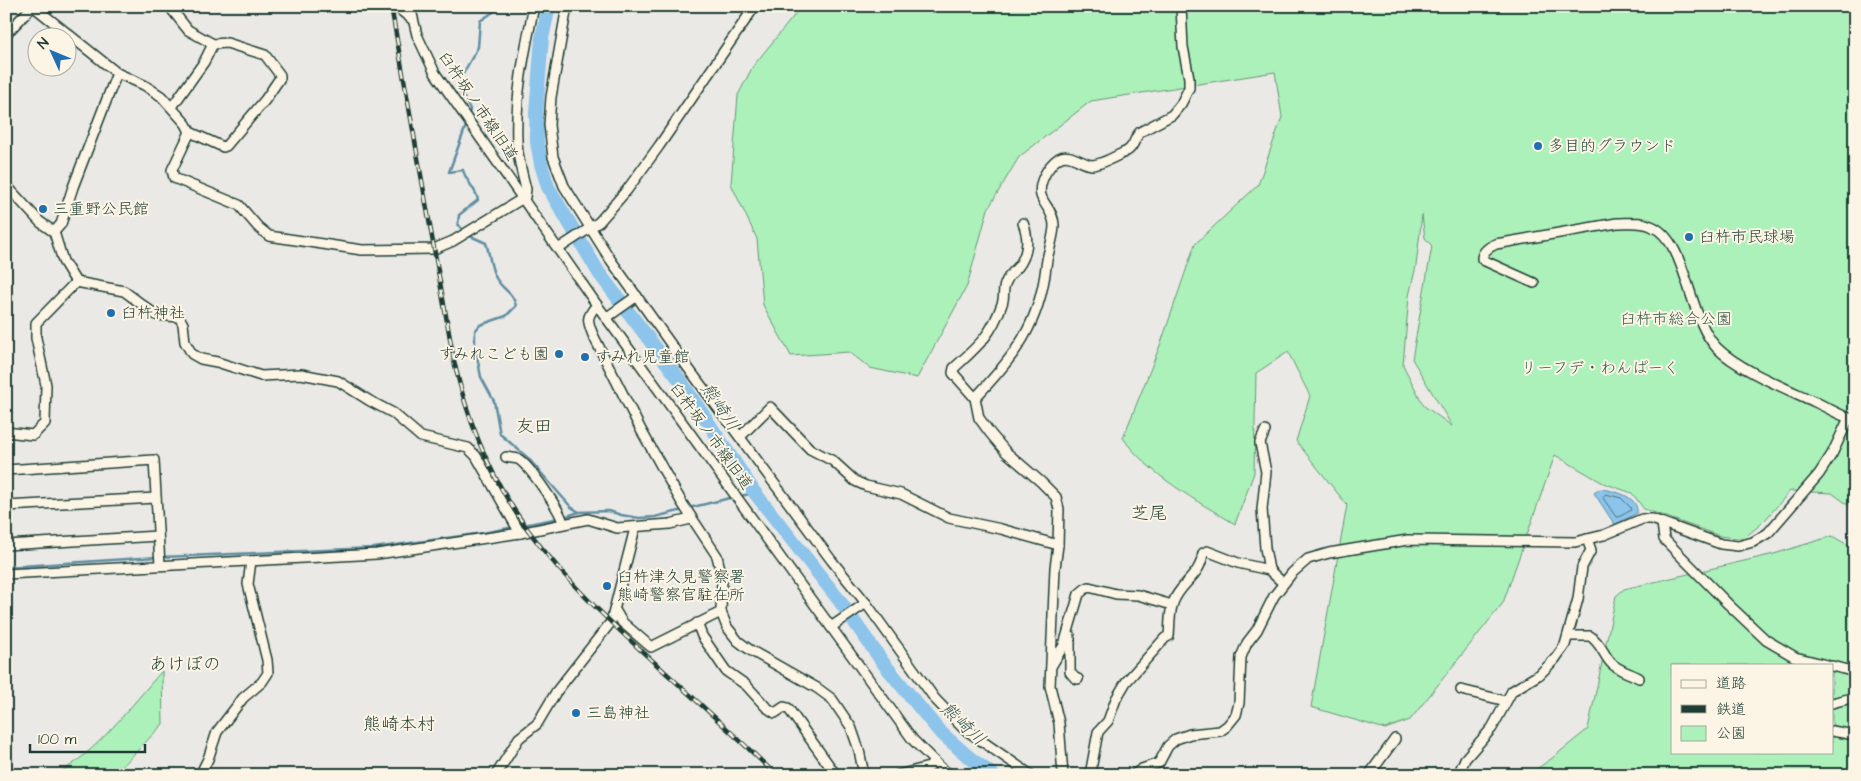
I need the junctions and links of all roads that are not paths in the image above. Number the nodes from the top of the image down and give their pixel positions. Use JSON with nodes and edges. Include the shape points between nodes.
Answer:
{"nodes":[{"id":1,"x":33,"y":6,"type":"edge"},
{"id":2,"x":169,"y":6,"type":"edge"},
{"id":3,"x":395,"y":6,"type":"edge"},
{"id":4,"x":410,"y":6,"type":"edge"},
{"id":5,"x":534,"y":6,"type":"edge"},
{"id":6,"x":567,"y":6,"type":"edge"},
{"id":7,"x":755,"y":6,"type":"edge"},
{"id":8,"x":1181,"y":6,"type":"edge"},
{"id":9,"x":412,"y":20,"type":"junction"},
{"id":10,"x":6,"y":34,"type":"edge"},
{"id":11,"x":213,"y":44,"type":"junction"},
{"id":12,"x":117,"y":73,"type":"junction"},
{"id":13,"x":172,"y":107,"type":"junction"},
{"id":14,"x":190,"y":132,"type":"junction"},
{"id":15,"x":6,"y":185,"type":"edge"},
{"id":16,"x":523,"y":199,"type":"junction"},
{"id":17,"x":1024,"y":223,"type":"dead end"},
{"id":18,"x":592,"y":227,"type":"junction"},
{"id":19,"x":54,"y":232,"type":"junction"},
{"id":20,"x":561,"y":247,"type":"junction"},
{"id":21,"x":76,"y":282,"type":"junction"},
{"id":22,"x":1534,"y":283,"type":"dead end"},
{"id":23,"x":636,"y":297,"type":"junction"},
{"id":24,"x":597,"y":305,"type":"junction"},
{"id":25,"x":609,"y":316,"type":"junction"},
{"id":26,"x":975,"y":398,"type":"junction"},
{"id":27,"x":1852,"y":419,"type":"edge"},
{"id":28,"x":1265,"y":431,"type":"dead end"},
{"id":29,"x":6,"y":432,"type":"edge"},
{"id":30,"x":740,"y":437,"type":"junction"},
{"id":31,"x":506,"y":457,"type":"dead end"},
{"id":32,"x":6,"y":470,"type":"edge"},
{"id":33,"x":156,"y":498,"type":"junction"},
{"id":34,"x":6,"y":506,"type":"edge"},
{"id":35,"x":690,"y":517,"type":"junction"},
{"id":36,"x":562,"y":520,"type":"junction"},
{"id":37,"x":1662,"y":523,"type":"junction"},
{"id":38,"x":635,"y":528,"type":"junction"},
{"id":39,"x":517,"y":529,"type":"junction"},
{"id":40,"x":158,"y":536,"type":"junction"},
{"id":41,"x":1587,"y":539,"type":"junction"},
{"id":42,"x":6,"y":545,"type":"edge"},
{"id":43,"x":1058,"y":545,"type":"junction"},
{"id":44,"x":159,"y":561,"type":"junction"},
{"id":45,"x":251,"y":561,"type":"junction"},
{"id":46,"x":1269,"y":570,"type":"junction"},
{"id":47,"x":6,"y":574,"type":"edge"},
{"id":48,"x":1283,"y":583,"type":"junction"},
{"id":49,"x":865,"y":604,"type":"junction"},
{"id":50,"x":1172,"y":605,"type":"junction"},
{"id":51,"x":615,"y":610,"type":"junction"},
{"id":52,"x":721,"y":612,"type":"junction"},
{"id":53,"x":697,"y":623,"type":"junction"},
{"id":54,"x":833,"y":626,"type":"junction"},
{"id":55,"x":1070,"y":628,"type":"junction"},
{"id":56,"x":1568,"y":636,"type":"junction"},
{"id":57,"x":1822,"y":664,"type":"edge"},
{"id":58,"x":1052,"y":665,"type":"junction"},
{"id":59,"x":1834,"y":667,"type":"edge"},
{"id":60,"x":1855,"y":672,"type":"edge"},
{"id":61,"x":1639,"y":678,"type":"dead end"},
{"id":62,"x":1078,"y":679,"type":"dead end"},
{"id":63,"x":1461,"y":690,"type":"dead end"},
{"id":64,"x":1855,"y":697,"type":"edge"},
{"id":65,"x":1506,"y":701,"type":"junction"},
{"id":66,"x":1834,"y":702,"type":"edge"},
{"id":67,"x":1834,"y":731,"type":"edge"},
{"id":68,"x":1855,"y":734,"type":"edge"},
{"id":69,"x":1394,"y":739,"type":"dead end"},
{"id":70,"x":935,"y":762,"type":"junction"},
{"id":71,"x":200,"y":775,"type":"edge"},
{"id":72,"x":496,"y":775,"type":"edge"},
{"id":73,"x":836,"y":775,"type":"edge"},
{"id":74,"x":864,"y":775,"type":"edge"},
{"id":75,"x":898,"y":775,"type":"edge"},
{"id":76,"x":950,"y":775,"type":"edge"},
{"id":77,"x":1031,"y":775,"type":"edge"},
{"id":78,"x":1063,"y":775,"type":"edge"},
{"id":79,"x":1090,"y":775,"type":"edge"},
{"id":80,"x":1133,"y":775,"type":"edge"},
{"id":81,"x":1369,"y":775,"type":"edge"},
{"id":82,"x":1458,"y":775,"type":"edge"}],
"edges":[{"from":1,"to":10,"type":"street"},
{"from":1,"to":12,"type":"street"},
{"from":2,"to":11,"type":"street","via":[[188,30]]},
{"from":3,"to":9,"type":"street","name":"臼杵坂ノ市線旧道"},
{"from":4,"to":9,"type":"street"},
{"from":5,"to":16,"type":"street","via":[[517,106],[516,142],[526,194]]},
{"from":6,"to":18,"type":"street","via":[[551,97],[550,137],[560,177]]},
{"from":7,"to":18,"type":"street","via":[[627,190]]},
{"from":8,"to":26,"type":"street","via":[[1183,48],[1189,78],[1186,96],[1172,115],[1136,135],[1131,149],[1091,165],[1063,157],[1045,173],[1040,190],[1054,225],[1038,306],[1025,337]]},
{"from":9,"to":16,"type":"street","name":"臼杵坂ノ市線旧道","via":[[429,62]]},
{"from":11,"to":13,"type":"street"},
{"from":11,"to":14,"type":"street","via":[[227,43],[266,55],[280,78],[266,100],[226,146]]},
{"from":12,"to":13,"type":"street","via":[[157,92]]},
{"from":12,"to":19,"type":"street","via":[[61,224]]},
{"from":13,"to":14,"type":"street"},
{"from":14,"to":16,"type":"street","via":[[172,170],[174,178],[239,205],[269,236],[362,250],[434,249]]},
{"from":15,"to":19,"type":"street","via":[[40,222]]},
{"from":16,"to":20,"type":"street","name":"臼杵坂ノ市線旧道"},
{"from":17,"to":26,"type":"street","via":[[1026,251],[1006,281],[1004,300],[994,324],[986,338],[954,368],[953,373]]},
{"from":18,"to":20,"type":"street"},
{"from":18,"to":23,"type":"street"},
{"from":19,"to":21,"type":"street","via":[[63,261]]},
{"from":20,"to":24,"type":"street","name":"臼杵坂ノ市線旧道"},
{"from":21,"to":29,"type":"street","via":[[36,323],[46,384],[45,423],[34,435]]},
{"from":21,"to":39,"type":"street","via":[[124,292],[156,315],[179,316],[192,354],[202,359],[261,376],[301,374],[338,382],[393,413],[421,437],[468,448],[476,456]]},
{"from":22,"to":27,"type":"street","via":[[1484,261],[1482,256],[1486,249],[1496,244],[1618,223],[1636,222],[1653,226],[1671,243],[1678,255],[1701,326],[1725,356]]},
{"from":23,"to":25,"type":"street"},
{"from":23,"to":30,"type":"street"},
{"from":24,"to":25,"type":"street","name":"臼杵坂ノ市線旧道"},
{"from":24,"to":35,"type":"street","via":[[588,318],[593,335]]},
{"from":25,"to":54,"type":"street","name":"臼杵坂ノ市線旧道","via":[[742,505]]},
{"from":26,"to":43,"type":"street","via":[[979,418],[990,433],[1006,452],[1056,497]]},
{"from":27,"to":37,"type":"street","via":[[1819,474],[1768,533],[1753,542],[1738,546],[1720,544]]},
{"from":28,"to":46,"type":"street","via":[[1260,443],[1266,472],[1262,509]]},
{"from":30,"to":43,"type":"street","via":[[770,407],[810,449],[832,461],[855,481],[901,494],[949,518]]},
{"from":30,"to":49,"type":"street"},
{"from":31,"to":36,"type":"street","via":[[518,459],[553,502]]},
{"from":32,"to":33,"type":"street","via":[[154,460]]},
{"from":33,"to":34,"type":"street"},
{"from":33,"to":40,"type":"street"},
{"from":35,"to":38,"type":"street","via":[[670,524]]},
{"from":35,"to":52,"type":"street","via":[[717,556],[722,578]]},
{"from":36,"to":38,"type":"street","via":[[588,519],[617,528]]},
{"from":36,"to":39,"type":"street"},
{"from":37,"to":41,"type":"street","via":[[1642,519]]},
{"from":37,"to":57,"type":"street","via":[[1664,539],[1766,640],[1795,657]]},
{"from":38,"to":51,"type":"street"},
{"from":39,"to":45,"type":"street","via":[[377,554]]},
{"from":40,"to":42,"type":"street"},
{"from":40,"to":44,"type":"street"},
{"from":41,"to":48,"type":"street","via":[[1575,542],[1408,540],[1315,556],[1300,564]]},
{"from":41,"to":56,"type":"street","via":[[1591,550],[1582,567]]},
{"from":43,"to":58,"type":"street"},
{"from":44,"to":45,"type":"street"},
{"from":44,"to":47,"type":"street"},
{"from":45,"to":71,"type":"street","via":[[248,584],[268,673],[243,698],[217,732]]},
{"from":46,"to":48,"type":"street"},
{"from":46,"to":50,"type":"street","via":[[1206,551],[1201,567]]},
{"from":48,"to":80,"type":"street","via":[[1241,658],[1236,715],[1220,731],[1176,739],[1159,763]]},
{"from":49,"to":54,"type":"street"},
{"from":49,"to":77,"type":"street","via":[[955,722]]},
{"from":50,"to":55,"type":"street","via":[[1138,595],[1116,594],[1089,587],[1079,594]]},
{"from":50,"to":79,"type":"street","via":[[1169,636],[1126,682],[1108,721],[1097,734]]},
{"from":51,"to":53,"type":"street","via":[[622,622],[651,647]]},
{"from":51,"to":72,"type":"street","via":[[611,622],[556,692],[537,724],[519,738]]},
{"from":52,"to":53,"type":"street"},
{"from":52,"to":74,"type":"street","via":[[738,641],[832,699],[851,727]]},
{"from":53,"to":73,"type":"street","via":[[702,636],[726,670],[775,713],[788,708]]},
{"from":54,"to":70,"type":"street","name":"臼杵坂ノ市線旧道","via":[[913,740]]},
{"from":55,"to":58,"type":"street"},
{"from":55,"to":62,"type":"street","via":[[1070,672]]},
{"from":56,"to":61,"type":"street","via":[[1590,636],[1612,664]]},
{"from":56,"to":65,"type":"street","via":[[1555,659],[1540,674],[1512,691]]},
{"from":58,"to":78,"type":"street","via":[[1050,686],[1059,723]]},
{"from":59,"to":60,"type":"street"},
{"from":63,"to":65,"type":"street"},
{"from":64,"to":66,"type":"street"},
{"from":65,"to":82,"type":"street","via":[[1492,728],[1465,759]]},
{"from":67,"to":68,"type":"street"},
{"from":69,"to":81,"type":"street"},
{"from":70,"to":75,"type":"street","via":[[929,767]]},
{"from":70,"to":76,"type":"street","name":"臼杵坂ノ市線旧道"}]}
